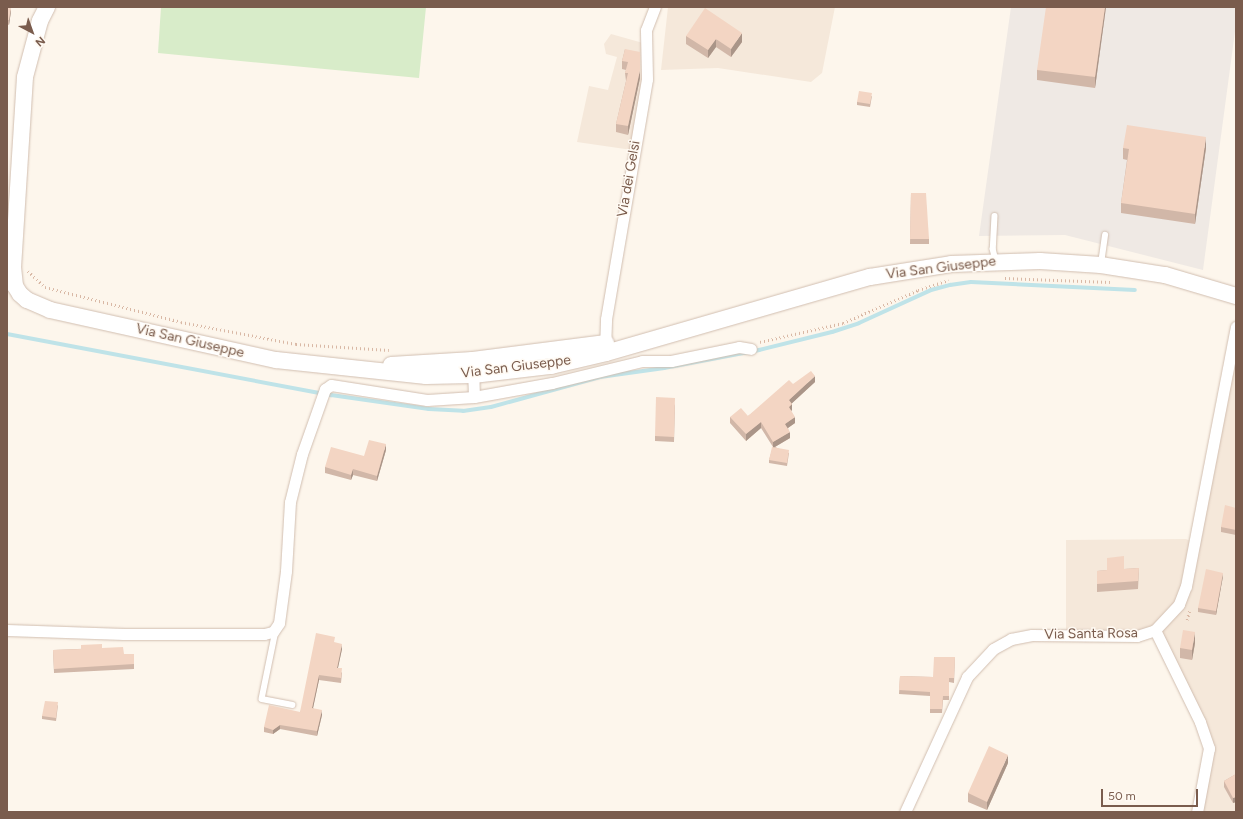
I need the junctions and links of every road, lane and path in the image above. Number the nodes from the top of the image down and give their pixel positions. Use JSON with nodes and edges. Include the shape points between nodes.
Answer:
{"nodes":[{"id":1,"x":47,"y":7,"type":"edge"},
{"id":2,"x":655,"y":7,"type":"edge"},
{"id":3,"x":995,"y":216,"type":"dead end"},
{"id":4,"x":1105,"y":234,"type":"dead end"},
{"id":5,"x":996,"y":261,"type":"junction"},
{"id":6,"x":1101,"y":265,"type":"junction"},
{"id":7,"x":27,"y":269,"type":"dead end"},
{"id":8,"x":1000,"y":278,"type":"dead end"},
{"id":9,"x":951,"y":280,"type":"dead end"},
{"id":10,"x":1118,"y":282,"type":"dead end"},
{"id":11,"x":1236,"y":296,"type":"edge"},
{"id":12,"x":7,"y":297,"type":"edge"},
{"id":13,"x":27,"y":300,"type":"junction"},
{"id":14,"x":1236,"y":328,"type":"edge"},
{"id":15,"x":754,"y":346,"type":"joint"},
{"id":16,"x":605,"y":348,"type":"junction"},
{"id":17,"x":396,"y":351,"type":"dead end"},
{"id":18,"x":473,"y":367,"type":"junction"},
{"id":19,"x":474,"y":397,"type":"junction"},
{"id":20,"x":277,"y":628,"type":"junction"},
{"id":21,"x":7,"y":630,"type":"edge"},
{"id":22,"x":1155,"y":630,"type":"junction"},
{"id":23,"x":292,"y":705,"type":"dead end"},
{"id":24,"x":905,"y":812,"type":"edge"},
{"id":25,"x":1197,"y":812,"type":"edge"}],
"edges":[{"from":1,"to":13,"type":"street","via":[[40,20],[30,53],[23,101],[13,268],[15,286]]},
{"from":2,"to":16,"type":"street","name":"Via dei Gelsi","via":[[646,30],[649,63],[647,79],[606,318]]},
{"from":3,"to":5,"type":"lane","via":[[993,249]]},
{"from":4,"to":6,"type":"lane"},
{"from":5,"to":6,"type":"street","name":"Via San Giuseppe"},
{"from":5,"to":16,"type":"street","name":"Via San Giuseppe","via":[[951,264],[870,277],[673,333]]},
{"from":6,"to":11,"type":"street","name":"Via San Giuseppe","via":[[1165,275]]},
{"from":7,"to":17,"type":"path","via":[[35,280],[45,287],[181,322],[296,344]]},
{"from":8,"to":10,"type":"path"},
{"from":9,"to":15,"type":"path","via":[[918,290],[843,323]]},
{"from":12,"to":13,"type":"street"},
{"from":13,"to":18,"type":"street","name":"Via San Giuseppe","via":[[50,310],[276,360],[426,376]]},
{"from":14,"to":22,"type":"street","name":"Via Santa Rosa","via":[[1186,586],[1179,604]]},
{"from":15,"to":19,"type":"street","via":[[671,361],[642,361],[552,383]]},
{"from":16,"to":18,"type":"street","name":"Via San Giuseppe","via":[[551,366]]},
{"from":18,"to":19,"type":"street"},
{"from":19,"to":20,"type":"street","via":[[427,400],[336,385],[323,394],[302,454],[290,502],[286,572]]},
{"from":20,"to":21,"type":"street","via":[[264,634]]},
{"from":20,"to":23,"type":"lane","via":[[262,699]]},
{"from":22,"to":24,"type":"street","name":"Via Santa Rosa","via":[[1137,636],[1032,635],[1011,639],[993,649],[967,677]]},
{"from":22,"to":25,"type":"street","via":[[1200,722],[1209,748]]}]}
